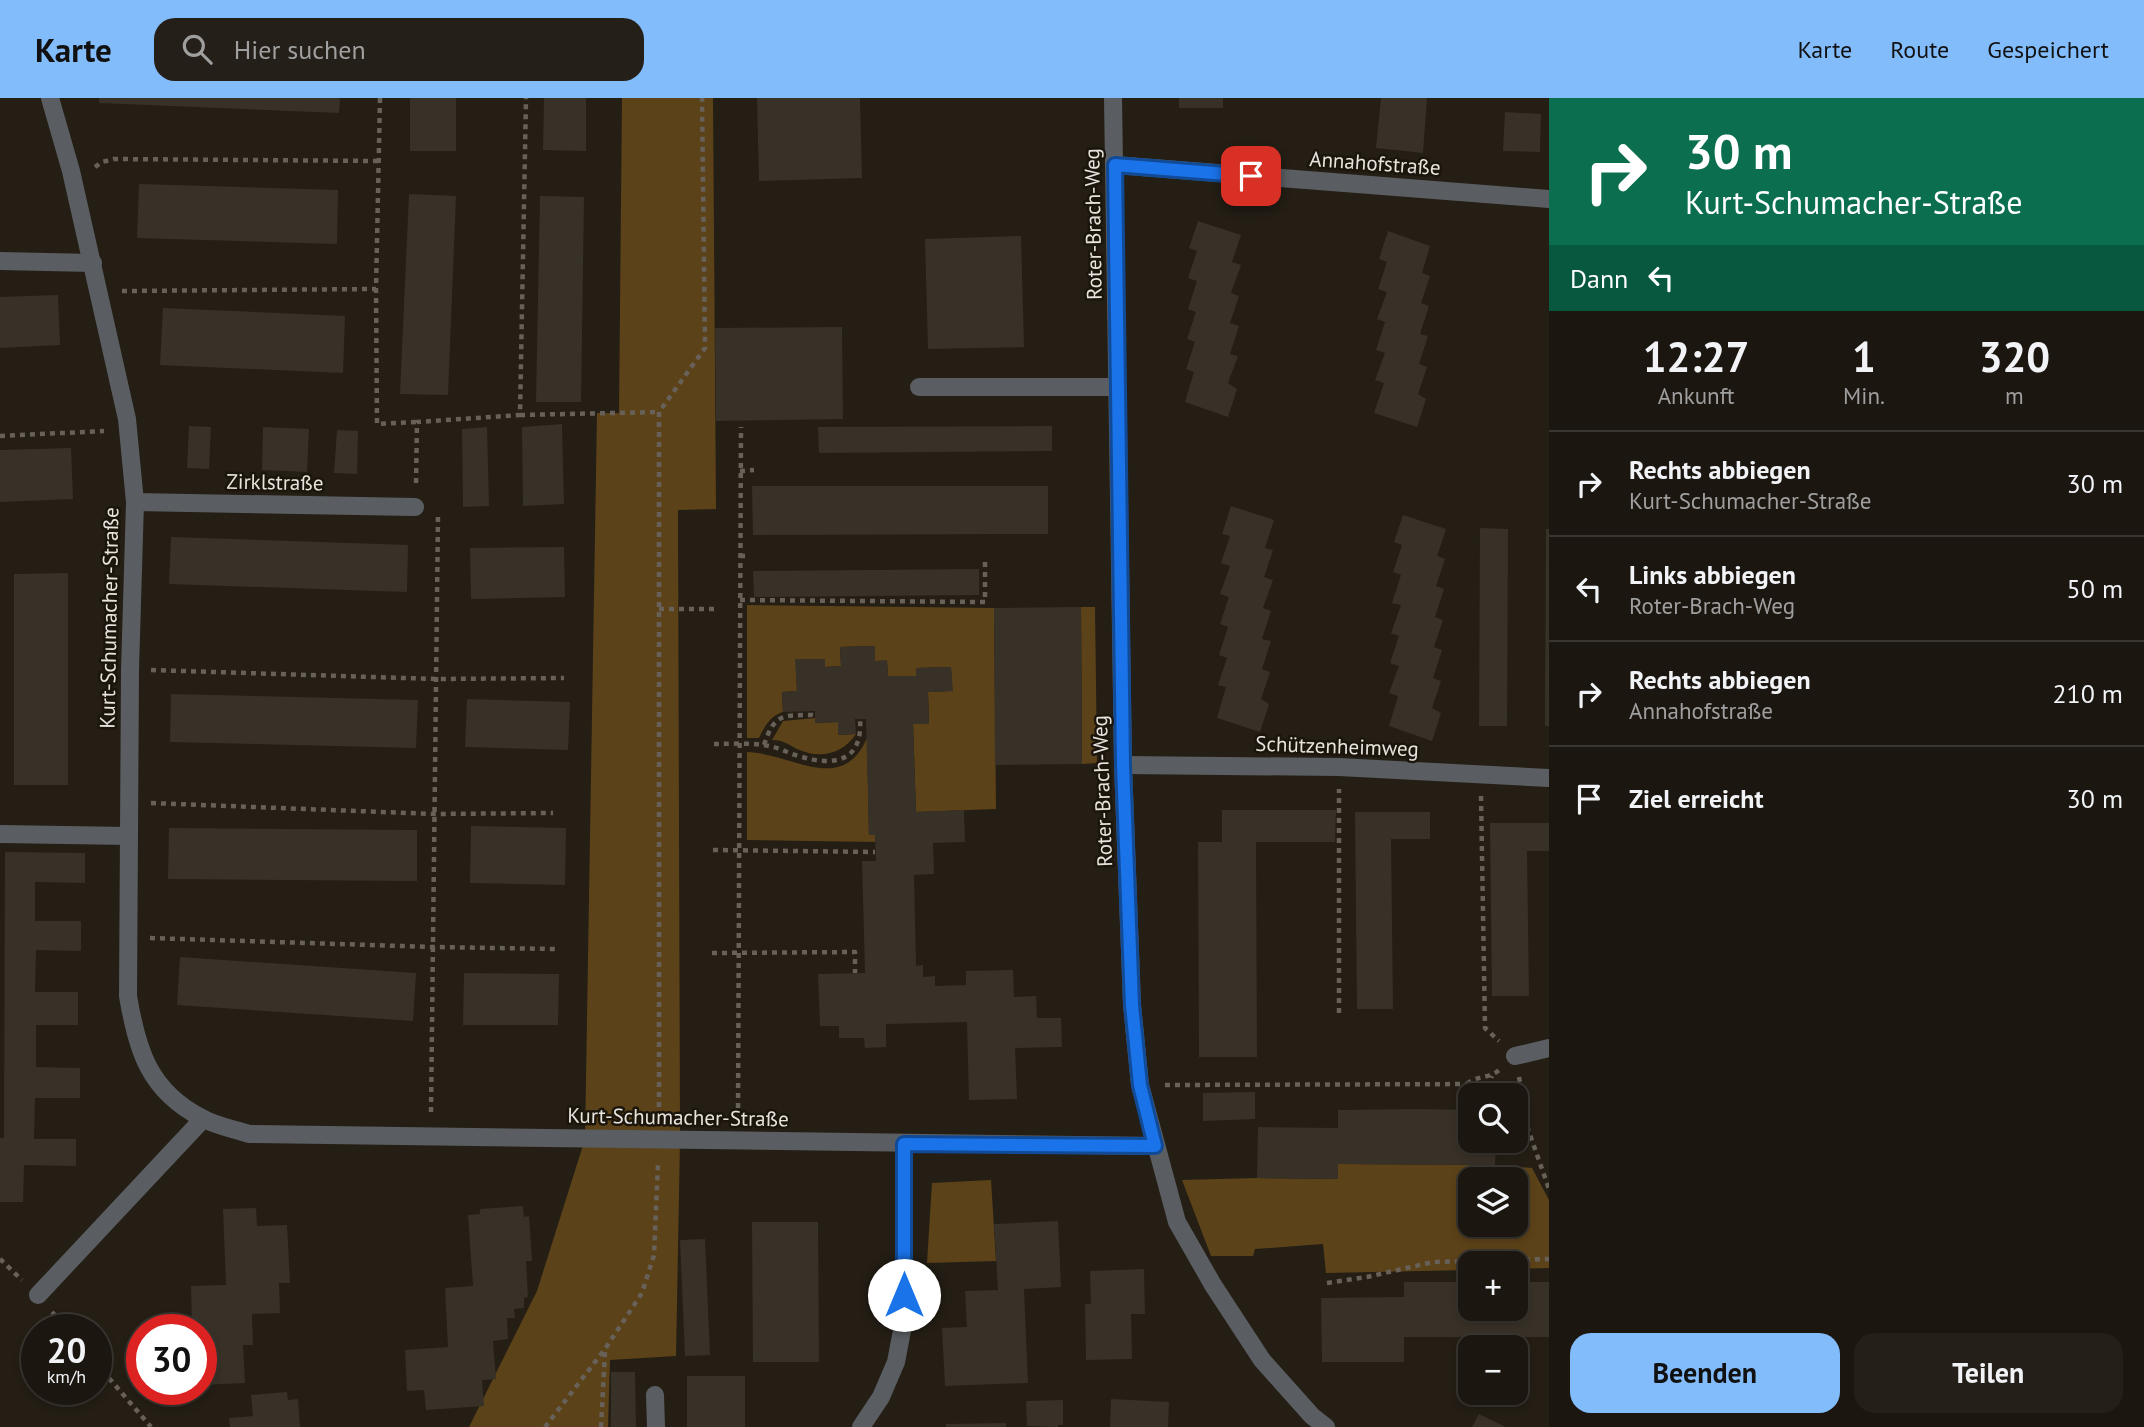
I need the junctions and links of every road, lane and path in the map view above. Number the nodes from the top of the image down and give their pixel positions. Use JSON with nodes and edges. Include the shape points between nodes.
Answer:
{"nodes":[{"id":1,"x":50,"y":98,"type":"edge"},
{"id":2,"x":380,"y":98,"type":"edge"},
{"id":3,"x":526,"y":98,"type":"edge"},
{"id":4,"x":702,"y":98,"type":"edge"},
{"id":5,"x":1113,"y":98,"type":"edge"},
{"id":6,"x":379,"y":161,"type":"junction"},
{"id":7,"x":1115,"y":165,"type":"junction"},
{"id":8,"x":71,"y":171,"type":"junction"},
{"id":9,"x":1549,"y":199,"type":"edge"},
{"id":10,"x":0,"y":261,"type":"edge"},
{"id":11,"x":93,"y":263,"type":"junction"},
{"id":12,"x":376,"y":289,"type":"junction"},
{"id":13,"x":99,"y":291,"type":"junction"},
{"id":14,"x":919,"y":387,"type":"dead end"},
{"id":15,"x":1118,"y":387,"type":"junction"},
{"id":16,"x":659,"y":412,"type":"junction"},
{"id":17,"x":520,"y":415,"type":"junction"},
{"id":18,"x":417,"y":422,"type":"junction"},
{"id":19,"x":741,"y":427,"type":"dead end"},
{"id":20,"x":128,"y":429,"type":"junction"},
{"id":21,"x":0,"y":436,"type":"edge"},
{"id":22,"x":754,"y":470,"type":"dead end"},
{"id":23,"x":740,"y":471,"type":"junction"},
{"id":24,"x":135,"y":502,"type":"junction"},
{"id":25,"x":415,"y":507,"type":"junction"},
{"id":26,"x":740,"y":556,"type":"junction"},
{"id":27,"x":750,"y":556,"type":"dead end"},
{"id":28,"x":985,"y":557,"type":"dead end"},
{"id":29,"x":740,"y":600,"type":"junction"},
{"id":30,"x":659,"y":609,"type":"junction"},
{"id":31,"x":715,"y":609,"type":"dead end"},
{"id":32,"x":130,"y":670,"type":"junction"},
{"id":33,"x":564,"y":678,"type":"dead end"},
{"id":34,"x":436,"y":679,"type":"junction"},
{"id":35,"x":810,"y":711,"type":"dead end"},
{"id":36,"x":860,"y":719,"type":"dead end"},
{"id":37,"x":714,"y":744,"type":"dead end"},
{"id":38,"x":740,"y":744,"type":"junction"},
{"id":39,"x":764,"y":745,"type":"junction"},
{"id":40,"x":1123,"y":765,"type":"junction"},
{"id":41,"x":1339,"y":767,"type":"junction"},
{"id":42,"x":1480,"y":775,"type":"junction"},
{"id":43,"x":1549,"y":778,"type":"edge"},
{"id":44,"x":129,"y":802,"type":"junction"},
{"id":45,"x":554,"y":813,"type":"dead end"},
{"id":46,"x":434,"y":814,"type":"junction"},
{"id":47,"x":0,"y":834,"type":"edge"},
{"id":48,"x":129,"y":836,"type":"junction"},
{"id":49,"x":713,"y":850,"type":"dead end"},
{"id":50,"x":739,"y":850,"type":"junction"},
{"id":51,"x":875,"y":852,"type":"dead end"},
{"id":52,"x":129,"y":937,"type":"junction"},
{"id":53,"x":433,"y":947,"type":"junction"},
{"id":54,"x":557,"y":949,"type":"dead end"},
{"id":55,"x":712,"y":953,"type":"dead end"},
{"id":56,"x":739,"y":953,"type":"junction"},
{"id":57,"x":855,"y":973,"type":"dead end"},
{"id":58,"x":1339,"y":1013,"type":"dead end"},
{"id":59,"x":1549,"y":1048,"type":"edge"},
{"id":60,"x":1515,"y":1056,"type":"junction"},
{"id":61,"x":1140,"y":1085,"type":"junction"},
{"id":62,"x":204,"y":1119,"type":"junction"},
{"id":63,"x":431,"y":1137,"type":"junction"},
{"id":64,"x":659,"y":1140,"type":"junction"},
{"id":65,"x":738,"y":1140,"type":"junction"},
{"id":66,"x":904,"y":1144,"type":"junction"},
{"id":67,"x":1155,"y":1146,"type":"junction"},
{"id":68,"x":1549,"y":1189,"type":"edge"},
{"id":69,"x":1549,"y":1259,"type":"edge"},
{"id":70,"x":1327,"y":1283,"type":"dead end"},
{"id":71,"x":38,"y":1295,"type":"dead end"},
{"id":72,"x":605,"y":1349,"type":"junction"},
{"id":73,"x":112,"y":1382,"type":"edge"},
{"id":74,"x":655,"y":1395,"type":"dead end"},
{"id":75,"x":151,"y":1427,"type":"edge"},
{"id":76,"x":545,"y":1427,"type":"edge"},
{"id":77,"x":601,"y":1427,"type":"edge"},
{"id":78,"x":656,"y":1427,"type":"edge"},
{"id":79,"x":861,"y":1427,"type":"edge"},
{"id":80,"x":1326,"y":1427,"type":"edge"}],
"edges":[{"from":1,"to":8,"type":"street","name":"Kurt-Schumacher-Straße"},
{"from":2,"to":6,"type":"path"},
{"from":3,"to":17,"type":"path"},
{"from":4,"to":16,"type":"path","via":[[705,348]]},
{"from":5,"to":7,"type":"street","name":"Roter-Brach-Weg"},
{"from":6,"to":8,"type":"path","via":[[114,159],[90,170]]},
{"from":6,"to":12,"type":"path"},
{"from":7,"to":9,"type":"street","name":"Annahofstraße"},
{"from":7,"to":15,"type":"street","name":"Roter-Brach-Weg"},
{"from":8,"to":11,"type":"street","name":"Kurt-Schumacher-Straße"},
{"from":10,"to":11,"type":"street"},
{"from":11,"to":13,"type":"street","name":"Kurt-Schumacher-Straße"},
{"from":12,"to":13,"type":"path"},
{"from":12,"to":18,"type":"path","via":[[377,425]]},
{"from":13,"to":20,"type":"street","name":"Kurt-Schumacher-Straße"},
{"from":14,"to":15,"type":"street"},
{"from":15,"to":40,"type":"street","name":"Roter-Brach-Weg"},
{"from":16,"to":17,"type":"path"},
{"from":16,"to":30,"type":"path"},
{"from":17,"to":18,"type":"path"},
{"from":18,"to":25,"type":"path"},
{"from":19,"to":23,"type":"path"},
{"from":20,"to":21,"type":"path"},
{"from":20,"to":24,"type":"street","name":"Kurt-Schumacher-Straße"},
{"from":22,"to":23,"type":"path"},
{"from":23,"to":26,"type":"path"},
{"from":24,"to":25,"type":"street","name":"Zirklstraße"},
{"from":24,"to":32,"type":"street","name":"Kurt-Schumacher-Straße"},
{"from":25,"to":34,"type":"path","via":[[438,513]]},
{"from":26,"to":27,"type":"path"},
{"from":26,"to":29,"type":"path"},
{"from":28,"to":29,"type":"path","via":[[985,602]]},
{"from":29,"to":38,"type":"path"},
{"from":30,"to":31,"type":"path"},
{"from":30,"to":64,"type":"path"},
{"from":32,"to":34,"type":"path"},
{"from":32,"to":44,"type":"street","name":"Kurt-Schumacher-Straße"},
{"from":33,"to":34,"type":"path"},
{"from":34,"to":46,"type":"path"},
{"from":35,"to":39,"type":"path","via":[[811,715],[789,715],[774,721]]},
{"from":36,"to":39,"type":"path","via":[[857,748],[837,760],[814,760]]},
{"from":37,"to":38,"type":"path"},
{"from":38,"to":39,"type":"path"},
{"from":38,"to":50,"type":"path"},
{"from":40,"to":41,"type":"street","name":"Schützenheimweg"},
{"from":40,"to":61,"type":"street","name":"Roter-Brach-Weg","via":[[1132,1005]]},
{"from":41,"to":42,"type":"street","name":"Schützenheimweg"},
{"from":41,"to":58,"type":"path"},
{"from":42,"to":43,"type":"street","name":"Schützenheimweg"},
{"from":42,"to":60,"type":"path","via":[[1485,1028]]},
{"from":44,"to":46,"type":"path"},
{"from":44,"to":48,"type":"street","name":"Kurt-Schumacher-Straße"},
{"from":45,"to":46,"type":"path"},
{"from":46,"to":53,"type":"path"},
{"from":47,"to":48,"type":"street"},
{"from":48,"to":52,"type":"street","name":"Kurt-Schumacher-Straße"},
{"from":49,"to":50,"type":"path"},
{"from":50,"to":51,"type":"path"},
{"from":50,"to":56,"type":"path"},
{"from":52,"to":53,"type":"path"},
{"from":52,"to":62,"type":"street","name":"Kurt-Schumacher-Straße","via":[[128,996],[135,1036],[150,1071],[173,1100]]},
{"from":53,"to":54,"type":"path"},
{"from":53,"to":63,"type":"path"},
{"from":55,"to":56,"type":"path"},
{"from":56,"to":57,"type":"path","via":[[855,953]]},
{"from":56,"to":65,"type":"path"},
{"from":59,"to":60,"type":"street"},
{"from":60,"to":61,"type":"path","via":[[1488,1084]]},
{"from":60,"to":68,"type":"path","via":[[1528,1129]]},
{"from":61,"to":67,"type":"street","name":"Roter-Brach-Weg"},
{"from":62,"to":63,"type":"street","name":"Kurt-Schumacher-Straße","via":[[249,1133]]},
{"from":62,"to":71,"type":"street"},
{"from":63,"to":64,"type":"street","name":"Kurt-Schumacher-Straße"},
{"from":64,"to":65,"type":"street","name":"Kurt-Schumacher-Straße"},
{"from":64,"to":72,"type":"path","via":[[654,1255],[642,1293]]},
{"from":65,"to":66,"type":"street","name":"Kurt-Schumacher-Straße"},
{"from":66,"to":67,"type":"street","name":"Kurt-Schumacher-Straße"},
{"from":66,"to":79,"type":"street","via":[[904,1320],[896,1362]]},
{"from":67,"to":80,"type":"street","name":"Roter-Brach-Weg","via":[[1177,1222],[1213,1285],[1262,1360]]},
{"from":69,"to":70,"type":"path","via":[[1433,1262]]},
{"from":72,"to":76,"type":"path"},
{"from":72,"to":77,"type":"path"},
{"from":73,"to":75,"type":"path"},
{"from":74,"to":78,"type":"street"}]}
